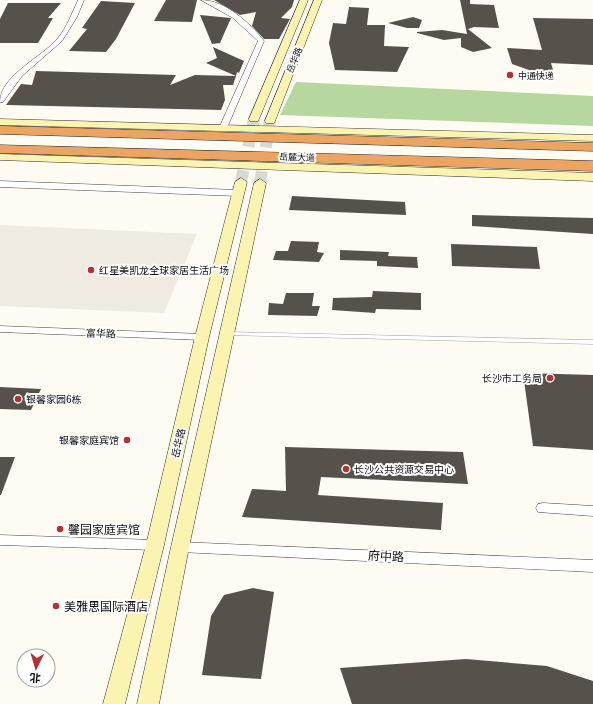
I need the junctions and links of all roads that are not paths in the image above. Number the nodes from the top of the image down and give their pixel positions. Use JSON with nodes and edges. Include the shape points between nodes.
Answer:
{"nodes":[{"id":1,"x":81,"y":0,"type":"edge"},
{"id":2,"x":204,"y":0,"type":"edge"},
{"id":3,"x":304,"y":0,"type":"edge"},
{"id":4,"x":318,"y":0,"type":"edge"},
{"id":5,"x":0,"y":100,"type":"edge"},
{"id":6,"x":254,"y":119,"type":"tunnel mouth"},
{"id":7,"x":270,"y":121,"type":"tunnel mouth"},
{"id":8,"x":0,"y":122,"type":"edge"},
{"id":9,"x":222,"y":128,"type":"junction"},
{"id":10,"x":0,"y":130,"type":"edge"},
{"id":11,"x":593,"y":138,"type":"edge"},
{"id":12,"x":593,"y":147,"type":"edge"},
{"id":13,"x":0,"y":148,"type":"edge"},
{"id":14,"x":0,"y":157,"type":"edge"},
{"id":15,"x":593,"y":166,"type":"edge"},
{"id":16,"x":593,"y":177,"type":"edge"},
{"id":17,"x":260,"y":183,"type":"tunnel mouth"},
{"id":18,"x":0,"y":184,"type":"edge"},
{"id":19,"x":239,"y":187,"type":"joint"},
{"id":20,"x":0,"y":329,"type":"edge"},
{"id":21,"x":226,"y":334,"type":"junction"},
{"id":22,"x":202,"y":337,"type":"junction"},
{"id":23,"x":593,"y":342,"type":"edge"},
{"id":24,"x":543,"y":508,"type":"dead end"},
{"id":25,"x":593,"y":511,"type":"edge"},
{"id":26,"x":0,"y":540,"type":"edge"},
{"id":27,"x":155,"y":545,"type":"junction"},
{"id":28,"x":180,"y":547,"type":"junction"},
{"id":29,"x":593,"y":566,"type":"edge"},
{"id":30,"x":114,"y":704,"type":"edge"},
{"id":31,"x":148,"y":704,"type":"edge"}],
"edges":[{"from":1,"to":5,"type":"street","via":[[60,40],[19,74]]},
{"from":2,"to":9,"type":"street","via":[[248,25],[261,42]]},
{"from":3,"to":6,"type":"street","name":"岳华路"},
{"from":4,"to":7,"type":"street","name":"岳华路"},
{"from":8,"to":9,"type":"street"},
{"from":9,"to":11,"type":"street"},
{"from":10,"to":12,"type":"highway","name":"岳麓大道"},
{"from":13,"to":15,"type":"highway","name":"岳麓大道"},
{"from":14,"to":16,"type":"street"},
{"from":17,"to":21,"type":"street"},
{"from":18,"to":19,"type":"street"},
{"from":19,"to":22,"type":"street","name":"岳华路"},
{"from":20,"to":22,"type":"street","name":"富华路"},
{"from":21,"to":23,"type":"lane"},
{"from":21,"to":28,"type":"street"},
{"from":22,"to":27,"type":"street","name":"岳华路"},
{"from":24,"to":25,"type":"street"},
{"from":26,"to":27,"type":"street"},
{"from":27,"to":30,"type":"street","name":"岳华路"},
{"from":28,"to":29,"type":"street","name":"府中路"},
{"from":28,"to":31,"type":"street"}]}
